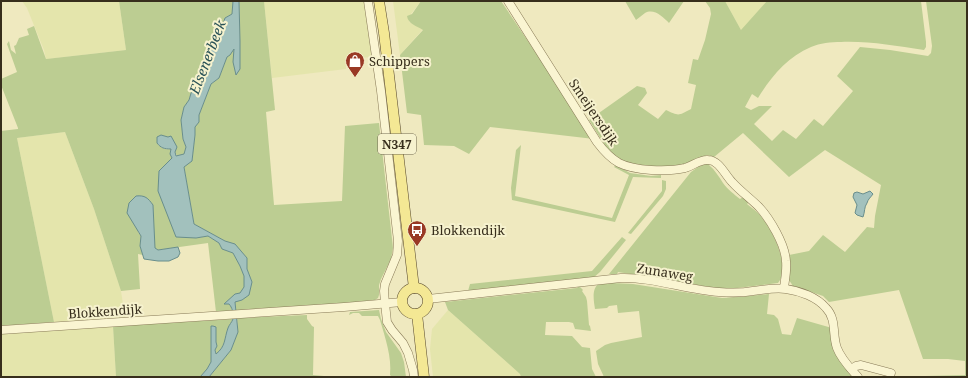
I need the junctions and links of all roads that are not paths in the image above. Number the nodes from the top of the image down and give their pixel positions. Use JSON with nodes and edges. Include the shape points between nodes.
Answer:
{"nodes":[{"id":1,"x":368,"y":1,"type":"edge"},
{"id":2,"x":379,"y":1,"type":"edge"},
{"id":3,"x":508,"y":1,"type":"edge"},
{"id":4,"x":414,"y":288,"type":"junction"},
{"id":5,"x":784,"y":288,"type":"junction"},
{"id":6,"x":428,"y":299,"type":"junction"},
{"id":7,"x":402,"y":302,"type":"junction"},
{"id":8,"x":385,"y":303,"type":"junction"},
{"id":9,"x":417,"y":314,"type":"junction"},
{"id":10,"x":1,"y":330,"type":"edge"},
{"id":11,"x":851,"y":369,"type":"junction"},
{"id":12,"x":891,"y":373,"type":"dead end"},
{"id":13,"x":414,"y":377,"type":"edge"},
{"id":14,"x":424,"y":377,"type":"edge"},
{"id":15,"x":858,"y":377,"type":"edge"}],
"edges":[{"from":1,"to":8,"type":"street","via":[[398,241],[397,255],[385,284]]},
{"from":2,"to":4,"type":"main road","number":"N347"},
{"from":3,"to":5,"type":"street","name":"Smeijersdijk","via":[[597,142],[615,160],[637,168],[659,170],[685,168],[702,160],[709,160],[718,165],[733,184],[758,206],[774,229],[784,252],[787,265]]},
{"from":4,"to":6,"type":"main road","via":[[422,289]]},
{"from":4,"to":7,"type":"main road","via":[[404,293]]},
{"from":5,"to":6,"type":"street","name":"Zunaweg","via":[[722,292],[621,278]]},
{"from":5,"to":11,"type":"street","name":"Zunaweg","via":[[813,298],[827,308],[833,320],[837,348]]},
{"from":6,"to":9,"type":"main road","via":[[426,308]]},
{"from":7,"to":8,"type":"street","name":"Blokkendijk"},
{"from":7,"to":9,"type":"main road","via":[[406,310]]},
{"from":8,"to":10,"type":"street","name":"Blokkendijk"},
{"from":8,"to":13,"type":"street","via":[[387,322],[408,353]]},
{"from":9,"to":14,"type":"main road"},
{"from":11,"to":12,"type":"street","via":[[861,365]]},
{"from":11,"to":15,"type":"street","name":"Zunaweg"}]}
